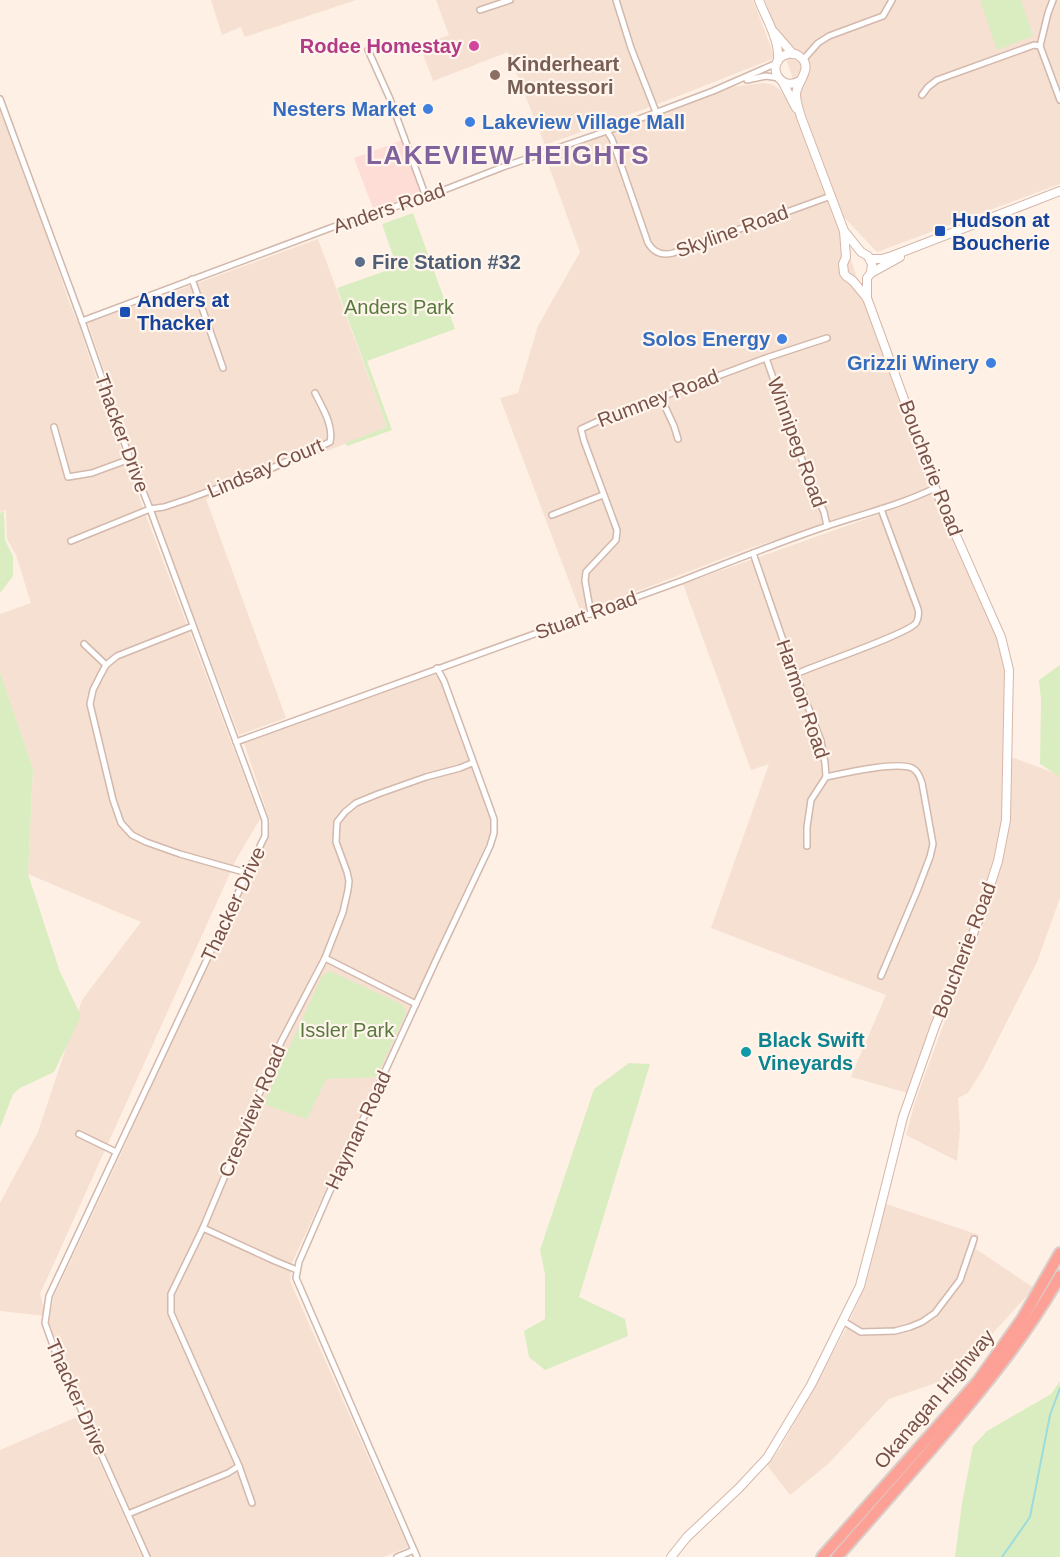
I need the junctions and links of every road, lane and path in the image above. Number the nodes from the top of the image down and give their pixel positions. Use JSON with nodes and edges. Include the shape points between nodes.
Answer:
{"nodes":[{"id":1,"x":510,"y":0,"type":"edge"},
{"id":2,"x":616,"y":0,"type":"edge"},
{"id":3,"x":759,"y":0,"type":"edge"},
{"id":4,"x":892,"y":0,"type":"edge"},
{"id":5,"x":1053,"y":0,"type":"edge"},
{"id":6,"x":480,"y":10,"type":"dead end"},
{"id":7,"x":771,"y":28,"type":"junction"},
{"id":8,"x":1040,"y":46,"type":"junction"},
{"id":9,"x":368,"y":50,"type":"dead end"},
{"id":10,"x":793,"y":54,"type":"junction"},
{"id":11,"x":803,"y":60,"type":"junction"},
{"id":12,"x":777,"y":62,"type":"junction"},
{"id":13,"x":781,"y":80,"type":"junction"},
{"id":14,"x":800,"y":81,"type":"junction"},
{"id":15,"x":730,"y":83,"type":"junction"},
{"id":16,"x":922,"y":95,"type":"dead end"},
{"id":17,"x":0,"y":99,"type":"edge"},
{"id":18,"x":1060,"y":100,"type":"edge"},
{"id":19,"x":656,"y":112,"type":"junction"},
{"id":20,"x":801,"y":117,"type":"junction"},
{"id":21,"x":608,"y":131,"type":"junction"},
{"id":22,"x":1060,"y":191,"type":"edge"},
{"id":23,"x":831,"y":196,"type":"junction"},
{"id":24,"x":426,"y":197,"type":"junction"},
{"id":25,"x":961,"y":229,"type":"junction"},
{"id":26,"x":844,"y":231,"type":"junction"},
{"id":27,"x":861,"y":252,"type":"junction"},
{"id":28,"x":846,"y":257,"type":"junction"},
{"id":29,"x":870,"y":259,"type":"junction"},
{"id":30,"x":869,"y":275,"type":"junction"},
{"id":31,"x":192,"y":279,"type":"junction"},
{"id":32,"x":852,"y":281,"type":"junction"},
{"id":33,"x":867,"y":298,"type":"junction"},
{"id":34,"x":82,"y":321,"type":"junction"},
{"id":35,"x":827,"y":338,"type":"dead end"},
{"id":36,"x":766,"y":358,"type":"junction"},
{"id":37,"x":223,"y":368,"type":"dead end"},
{"id":38,"x":315,"y":393,"type":"dead end"},
{"id":39,"x":661,"y":398,"type":"junction"},
{"id":40,"x":54,"y":427,"type":"dead end"},
{"id":41,"x":678,"y":440,"type":"dead end"},
{"id":42,"x":130,"y":459,"type":"junction"},
{"id":43,"x":935,"y":488,"type":"junction"},
{"id":44,"x":603,"y":495,"type":"junction"},
{"id":45,"x":150,"y":509,"type":"junction"},
{"id":46,"x":881,"y":509,"type":"junction"},
{"id":47,"x":552,"y":515,"type":"dead end"},
{"id":48,"x":827,"y":526,"type":"junction"},
{"id":49,"x":71,"y":541,"type":"dead end"},
{"id":50,"x":753,"y":552,"type":"junction"},
{"id":51,"x":591,"y":614,"type":"junction"},
{"id":52,"x":194,"y":626,"type":"junction"},
{"id":53,"x":84,"y":644,"type":"dead end"},
{"id":54,"x":106,"y":665,"type":"junction"},
{"id":55,"x":437,"y":668,"type":"junction"},
{"id":56,"x":796,"y":674,"type":"junction"},
{"id":57,"x":236,"y":742,"type":"junction"},
{"id":58,"x":472,"y":763,"type":"junction"},
{"id":59,"x":826,"y":777,"type":"junction"},
{"id":60,"x":807,"y":846,"type":"dead end"},
{"id":61,"x":247,"y":873,"type":"junction"},
{"id":62,"x":326,"y":958,"type":"junction"},
{"id":63,"x":881,"y":976,"type":"dead end"},
{"id":64,"x":416,"y":1004,"type":"junction"},
{"id":65,"x":79,"y":1134,"type":"dead end"},
{"id":66,"x":116,"y":1152,"type":"junction"},
{"id":67,"x":203,"y":1228,"type":"junction"},
{"id":68,"x":974,"y":1239,"type":"dead end"},
{"id":69,"x":1060,"y":1253,"type":"edge"},
{"id":70,"x":297,"y":1270,"type":"junction"},
{"id":71,"x":1060,"y":1276,"type":"edge"},
{"id":72,"x":843,"y":1320,"type":"junction"},
{"id":73,"x":239,"y":1466,"type":"junction"},
{"id":74,"x":252,"y":1503,"type":"dead end"},
{"id":75,"x":128,"y":1514,"type":"junction"},
{"id":76,"x":414,"y":1550,"type":"junction"},
{"id":77,"x":147,"y":1557,"type":"edge"},
{"id":78,"x":397,"y":1557,"type":"edge"},
{"id":79,"x":417,"y":1557,"type":"edge"},
{"id":80,"x":671,"y":1557,"type":"edge"},
{"id":81,"x":822,"y":1557,"type":"edge"},
{"id":82,"x":837,"y":1557,"type":"edge"}],
"edges":[{"from":1,"to":6,"type":"street"},
{"from":2,"to":19,"type":"street"},
{"from":3,"to":7,"type":"main road"},
{"from":4,"to":11,"type":"street","via":[[883,16],[829,36]]},
{"from":5,"to":8,"type":"street"},
{"from":7,"to":10,"type":"main road"},
{"from":7,"to":12,"type":"main road","via":[[779,54]]},
{"from":8,"to":16,"type":"street","via":[[937,80]]},
{"from":8,"to":18,"type":"street"},
{"from":9,"to":24,"type":"street"},
{"from":10,"to":11,"type":"main road"},
{"from":10,"to":12,"type":"main road","via":[[786,54]]},
{"from":11,"to":14,"type":"main road","via":[[806,71]]},
{"from":12,"to":13,"type":"main road"},
{"from":12,"to":15,"type":"street","name":"Anders Road"},
{"from":13,"to":14,"type":"main road","via":[[791,84]]},
{"from":13,"to":15,"type":"street","name":"Anders Road","via":[[766,76]]},
{"from":13,"to":20,"type":"main road","name":"Boucherie Road"},
{"from":14,"to":20,"type":"main road","name":"Boucherie Road","via":[[796,95]]},
{"from":15,"to":19,"type":"street","name":"Anders Road"},
{"from":17,"to":34,"type":"street","name":"Thacker Drive"},
{"from":19,"to":21,"type":"street","name":"Anders Road"},
{"from":20,"to":23,"type":"main road","name":"Boucherie Road"},
{"from":21,"to":23,"type":"street","name":"Skyline Road","via":[[648,243],[660,254],[673,253]]},
{"from":21,"to":24,"type":"street","name":"Anders Road"},
{"from":22,"to":25,"type":"main road"},
{"from":23,"to":26,"type":"main road","name":"Boucherie Road"},
{"from":24,"to":31,"type":"street","name":"Anders Road"},
{"from":25,"to":29,"type":"main road","via":[[892,256]]},
{"from":25,"to":30,"type":"main road"},
{"from":26,"to":27,"type":"main road","name":"Boucherie Road"},
{"from":26,"to":28,"type":"main road","name":"Boucherie Road"},
{"from":27,"to":28,"type":"main road"},
{"from":27,"to":29,"type":"main road","name":"Boucherie Road"},
{"from":28,"to":32,"type":"main road","name":"Boucherie Road","via":[[843,270]]},
{"from":29,"to":30,"type":"main road","name":"Boucherie Road"},
{"from":30,"to":32,"type":"main road"},
{"from":30,"to":33,"type":"main road","name":"Boucherie Road"},
{"from":31,"to":34,"type":"street","name":"Anders Road"},
{"from":31,"to":37,"type":"street"},
{"from":32,"to":33,"type":"main road","name":"Boucherie Road"},
{"from":33,"to":43,"type":"main road","name":"Boucherie Road"},
{"from":34,"to":42,"type":"street","name":"Thacker Drive"},
{"from":35,"to":36,"type":"street","name":"Rumney Road"},
{"from":36,"to":39,"type":"street","name":"Rumney Road"},
{"from":36,"to":48,"type":"street","name":"Winnipeg Road"},
{"from":38,"to":45,"type":"street","name":"Lindsay Court","via":[[328,420],[330,442],[222,487]]},
{"from":39,"to":41,"type":"street"},
{"from":39,"to":44,"type":"street","name":"Rumney Road","via":[[581,429]]},
{"from":40,"to":42,"type":"street","via":[[68,477]]},
{"from":42,"to":45,"type":"street","name":"Thacker Drive"},
{"from":43,"to":46,"type":"street","name":"Stuart Road"},
{"from":43,"to":72,"type":"main road","name":"Boucherie Road","via":[[1002,637],[1009,670],[1006,820],[981,914],[903,1117],[860,1286]]},
{"from":44,"to":47,"type":"street"},
{"from":44,"to":51,"type":"street","name":"Rumney Road","via":[[616,540],[586,573]]},
{"from":45,"to":49,"type":"street"},
{"from":45,"to":52,"type":"street","name":"Thacker Drive"},
{"from":46,"to":48,"type":"street","name":"Stuart Road"},
{"from":46,"to":56,"type":"street","via":[[918,609],[916,624]]},
{"from":48,"to":50,"type":"street","name":"Stuart Road"},
{"from":50,"to":51,"type":"street","name":"Stuart Road"},
{"from":50,"to":56,"type":"street","name":"Harmon Road"},
{"from":51,"to":55,"type":"street","name":"Stuart Road"},
{"from":52,"to":54,"type":"street","via":[[117,656]]},
{"from":52,"to":57,"type":"street","name":"Thacker Drive"},
{"from":53,"to":54,"type":"street"},
{"from":54,"to":61,"type":"street","via":[[90,705],[121,823],[146,842]]},
{"from":55,"to":57,"type":"street","name":"Stuart Road"},
{"from":55,"to":58,"type":"street","name":"Hayman Road"},
{"from":56,"to":59,"type":"street","name":"Harmon Road","via":[[821,741]]},
{"from":57,"to":61,"type":"street","name":"Thacker Drive","via":[[265,820],[264,836]]},
{"from":58,"to":62,"type":"street","name":"Crestview Road","via":[[356,803],[337,822],[336,842],[347,873],[348,890]]},
{"from":58,"to":64,"type":"street","name":"Hayman Road","via":[[494,819],[494,833]]},
{"from":59,"to":60,"type":"street","name":"Harmon Road","via":[[811,800]]},
{"from":59,"to":63,"type":"street","via":[[890,765],[911,768],[920,775],[933,844]]},
{"from":61,"to":66,"type":"street","name":"Thacker Drive"},
{"from":62,"to":64,"type":"street"},
{"from":62,"to":67,"type":"street","name":"Crestview Road","via":[[281,1042]]},
{"from":64,"to":70,"type":"street","name":"Hayman Road"},
{"from":65,"to":66,"type":"street"},
{"from":66,"to":75,"type":"street","name":"Thacker Drive","via":[[49,1296],[45,1323]]},
{"from":67,"to":70,"type":"street"},
{"from":67,"to":73,"type":"street","name":"Crestview Road","via":[[171,1294],[171,1313]]},
{"from":68,"to":72,"type":"street","via":[[960,1280],[935,1313],[922,1322],[895,1331],[861,1332]]},
{"from":69,"to":81,"type":"highway","name":"Okanagan Highway","via":[[1022,1320],[978,1381]]},
{"from":70,"to":76,"type":"street","via":[[296,1278]]},
{"from":71,"to":82,"type":"highway","name":"Okanagan Highway","via":[[980,1392]]},
{"from":72,"to":80,"type":"main road","name":"Boucherie Road","via":[[811,1385],[767,1458]]},
{"from":73,"to":74,"type":"street","name":"Crestview Road"},
{"from":73,"to":75,"type":"street"},
{"from":75,"to":77,"type":"street","name":"Thacker Drive"},
{"from":76,"to":78,"type":"street"},
{"from":76,"to":79,"type":"street"}]}
